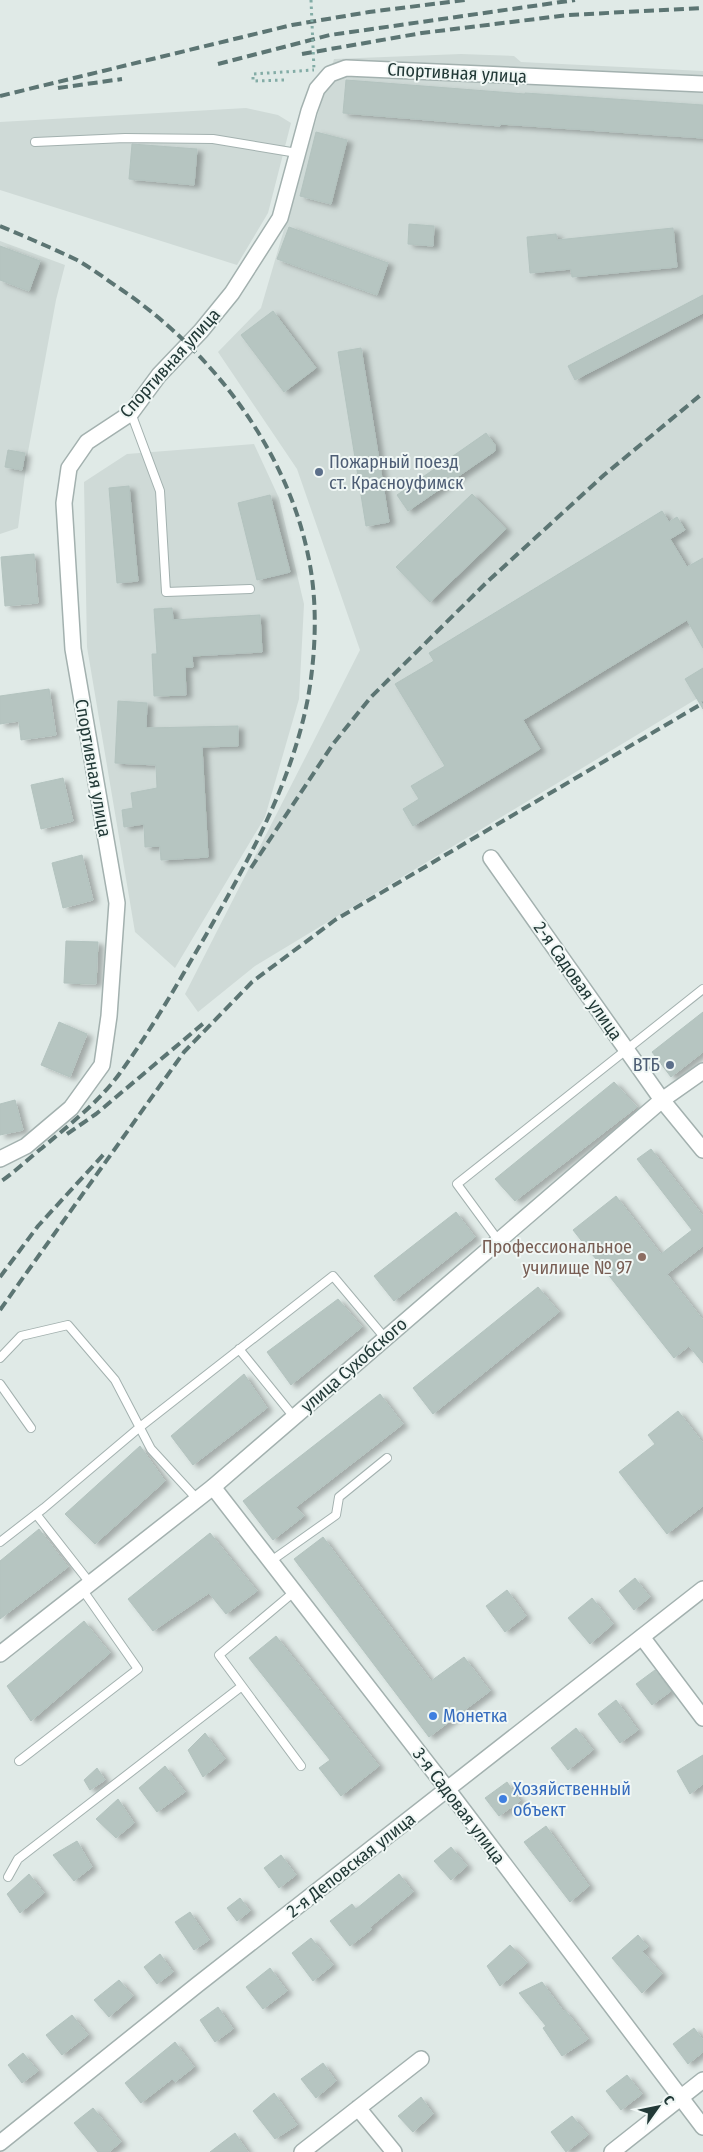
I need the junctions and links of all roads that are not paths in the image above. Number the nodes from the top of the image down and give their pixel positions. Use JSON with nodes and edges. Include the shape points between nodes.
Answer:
{"nodes":[{"id":1,"x":703,"y":84,"type":"edge"},
{"id":2,"x":36,"y":142,"type":"dead end"},
{"id":3,"x":297,"y":153,"type":"junction"},
{"id":4,"x":131,"y":413,"type":"junction"},
{"id":5,"x":250,"y":589,"type":"dead end"},
{"id":6,"x":491,"y":858,"type":"dead end"},
{"id":7,"x":703,"y":989,"type":"edge"},
{"id":8,"x":627,"y":1050,"type":"junction"},
{"id":9,"x":703,"y":1071,"type":"edge"},
{"id":10,"x":662,"y":1100,"type":"junction"},
{"id":11,"x":703,"y":1150,"type":"edge"},
{"id":12,"x":0,"y":1159,"type":"edge"},
{"id":13,"x":498,"y":1240,"type":"junction"},
{"id":14,"x":385,"y":1338,"type":"junction"},
{"id":15,"x":239,"y":1349,"type":"junction"},
{"id":16,"x":0,"y":1358,"type":"edge"},
{"id":17,"x":0,"y":1384,"type":"edge"},
{"id":18,"x":294,"y":1417,"type":"junction"},
{"id":19,"x":140,"y":1427,"type":"junction"},
{"id":20,"x":31,"y":1428,"type":"dead end"},
{"id":21,"x":387,"y":1458,"type":"dead end"},
{"id":22,"x":213,"y":1487,"type":"junction"},
{"id":23,"x":197,"y":1499,"type":"junction"},
{"id":24,"x":36,"y":1514,"type":"junction"},
{"id":25,"x":0,"y":1542,"type":"edge"},
{"id":26,"x":271,"y":1561,"type":"junction"},
{"id":27,"x":86,"y":1586,"type":"junction"},
{"id":28,"x":703,"y":1589,"type":"edge"},
{"id":29,"x":294,"y":1592,"type":"junction"},
{"id":30,"x":642,"y":1637,"type":"junction"},
{"id":31,"x":0,"y":1654,"type":"edge"},
{"id":32,"x":242,"y":1686,"type":"junction"},
{"id":33,"x":703,"y":1718,"type":"edge"},
{"id":34,"x":19,"y":1761,"type":"dead end"},
{"id":35,"x":301,"y":1766,"type":"dead end"},
{"id":36,"x":448,"y":1790,"type":"junction"},
{"id":37,"x":8,"y":1877,"type":"dead end"},
{"id":38,"x":421,"y":2059,"type":"dead end"},
{"id":39,"x":703,"y":2080,"type":"edge"},
{"id":40,"x":680,"y":2097,"type":"junction"},
{"id":41,"x":358,"y":2108,"type":"junction"},
{"id":42,"x":703,"y":2127,"type":"edge"},
{"id":43,"x":0,"y":2143,"type":"edge"},
{"id":44,"x":302,"y":2152,"type":"edge"},
{"id":45,"x":394,"y":2152,"type":"edge"},
{"id":46,"x":612,"y":2152,"type":"edge"}],
"edges":[{"from":1,"to":3,"type":"street","name":"Спортивная улица","via":[[346,68],[330,74],[317,88]]},
{"from":2,"to":3,"type":"lane","via":[[213,139]]},
{"from":3,"to":4,"type":"street","name":"Спортивная улица","via":[[280,218],[260,252],[232,294],[159,375]]},
{"from":4,"to":5,"type":"lane","via":[[160,491],[166,592]]},
{"from":4,"to":12,"type":"street","name":"Спортивная улица","via":[[87,442],[69,468],[64,503],[73,649],[117,903],[102,1065],[71,1108],[26,1146]]},
{"from":6,"to":8,"type":"street","name":"2-я Садовая улица"},
{"from":7,"to":8,"type":"lane"},
{"from":8,"to":10,"type":"street","name":"2-я Садовая улица"},
{"from":8,"to":13,"type":"lane","via":[[457,1184]]},
{"from":9,"to":10,"type":"street","name":"улица Сухобского"},
{"from":10,"to":11,"type":"street","name":"2-я Садовая улица"},
{"from":10,"to":13,"type":"street","name":"улица Сухобского"},
{"from":13,"to":14,"type":"street","name":"улица Сухобского"},
{"from":14,"to":15,"type":"lane","via":[[333,1276]]},
{"from":14,"to":18,"type":"street","name":"улица Сухобского"},
{"from":15,"to":18,"type":"lane"},
{"from":15,"to":19,"type":"lane"},
{"from":16,"to":19,"type":"lane","via":[[21,1336],[68,1325],[116,1380]]},
{"from":17,"to":20,"type":"lane"},
{"from":18,"to":22,"type":"street","name":"улица Сухобского"},
{"from":19,"to":23,"type":"lane","via":[[151,1449]]},
{"from":19,"to":24,"type":"lane"},
{"from":21,"to":26,"type":"lane","via":[[339,1497],[336,1515]]},
{"from":22,"to":23,"type":"street","name":"улица Сухобского"},
{"from":22,"to":26,"type":"street","name":"3-я Садовая улица"},
{"from":23,"to":27,"type":"street","name":"улица Сухобского"},
{"from":24,"to":25,"type":"lane"},
{"from":24,"to":27,"type":"lane"},
{"from":26,"to":29,"type":"street","name":"3-я Садовая улица"},
{"from":27,"to":31,"type":"street","name":"улица Сухобского"},
{"from":27,"to":34,"type":"lane","via":[[138,1669]]},
{"from":28,"to":30,"type":"street","name":"2-я Деповская улица"},
{"from":29,"to":32,"type":"lane","via":[[219,1655]]},
{"from":29,"to":36,"type":"street","name":"3-я Садовая улица"},
{"from":30,"to":33,"type":"street"},
{"from":30,"to":36,"type":"street","name":"2-я Деповская улица"},
{"from":32,"to":35,"type":"lane"},
{"from":32,"to":37,"type":"lane","via":[[18,1859]]},
{"from":36,"to":40,"type":"street","name":"3-я Садовая улица"},
{"from":36,"to":43,"type":"street","name":"2-я Деповская улица"},
{"from":38,"to":41,"type":"street"},
{"from":39,"to":40,"type":"street"},
{"from":40,"to":42,"type":"street","name":"3-я Садовая улица"},
{"from":40,"to":46,"type":"street"},
{"from":41,"to":44,"type":"street"},
{"from":41,"to":45,"type":"street"}]}
